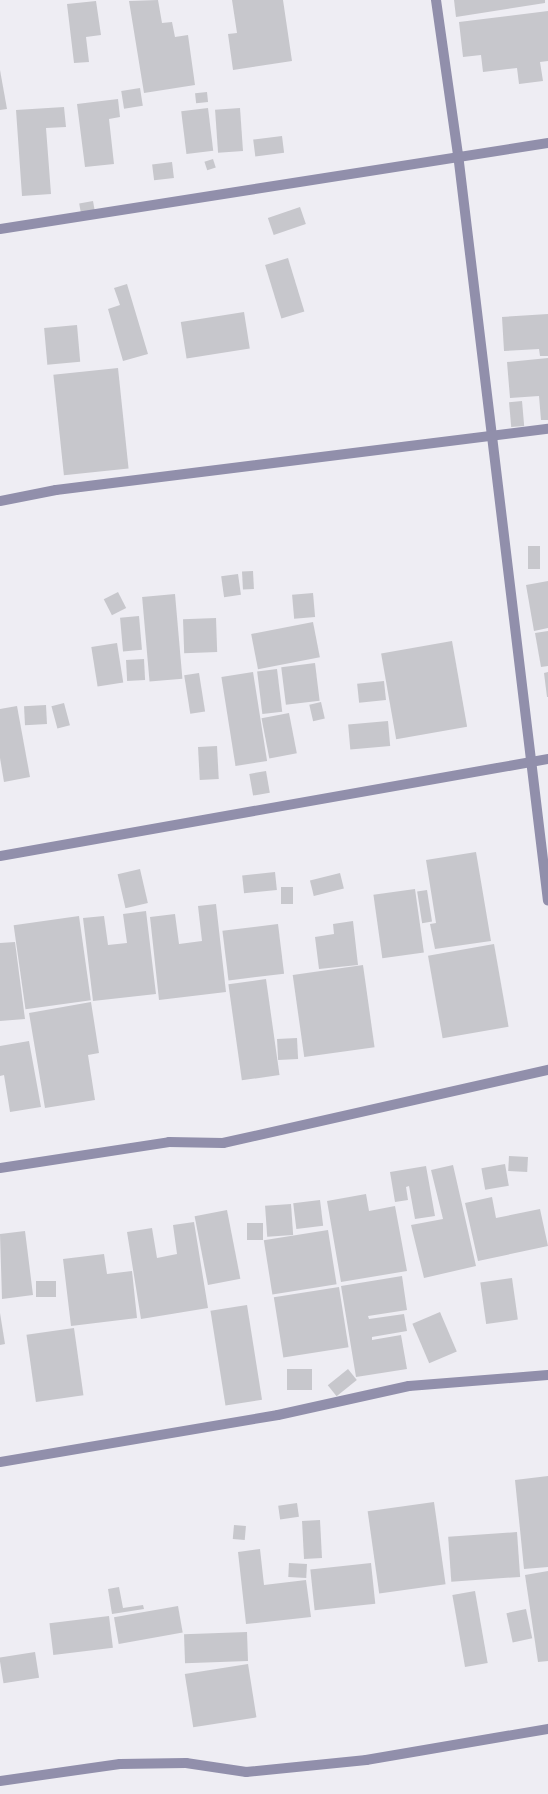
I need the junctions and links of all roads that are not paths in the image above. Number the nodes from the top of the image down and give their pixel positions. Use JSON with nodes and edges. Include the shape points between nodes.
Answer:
{"nodes":[{"id":1,"x":436,"y":0,"type":"edge"},
{"id":2,"x":548,"y":143,"type":"edge"},
{"id":3,"x":458,"y":154,"type":"junction"},
{"id":4,"x":0,"y":229,"type":"edge"},
{"id":5,"x":548,"y":429,"type":"edge"},
{"id":6,"x":492,"y":436,"type":"junction"},
{"id":7,"x":0,"y":501,"type":"edge"},
{"id":8,"x":548,"y":759,"type":"edge"},
{"id":9,"x":530,"y":762,"type":"junction"},
{"id":10,"x":0,"y":856,"type":"edge"},
{"id":11,"x":548,"y":902,"type":"edge"},
{"id":12,"x":548,"y":1070,"type":"edge"},
{"id":13,"x":0,"y":1168,"type":"edge"},
{"id":14,"x":548,"y":1375,"type":"edge"},
{"id":15,"x":0,"y":1462,"type":"edge"},
{"id":16,"x":548,"y":1729,"type":"edge"},
{"id":17,"x":0,"y":1781,"type":"edge"}],
"edges":[{"from":1,"to":3,"type":"street"},
{"from":2,"to":3,"type":"street"},
{"from":3,"to":4,"type":"street"},
{"from":3,"to":6,"type":"street"},
{"from":5,"to":6,"type":"street"},
{"from":6,"to":7,"type":"street","via":[[56,490]]},
{"from":6,"to":9,"type":"street"},
{"from":8,"to":9,"type":"street"},
{"from":9,"to":10,"type":"street"},
{"from":9,"to":11,"type":"street"},
{"from":12,"to":13,"type":"street","via":[[223,1143],[169,1142]]},
{"from":14,"to":15,"type":"street","via":[[409,1386],[278,1415]]},
{"from":16,"to":17,"type":"street","via":[[366,1760],[255,1771],[186,1763],[120,1764]]}]}
